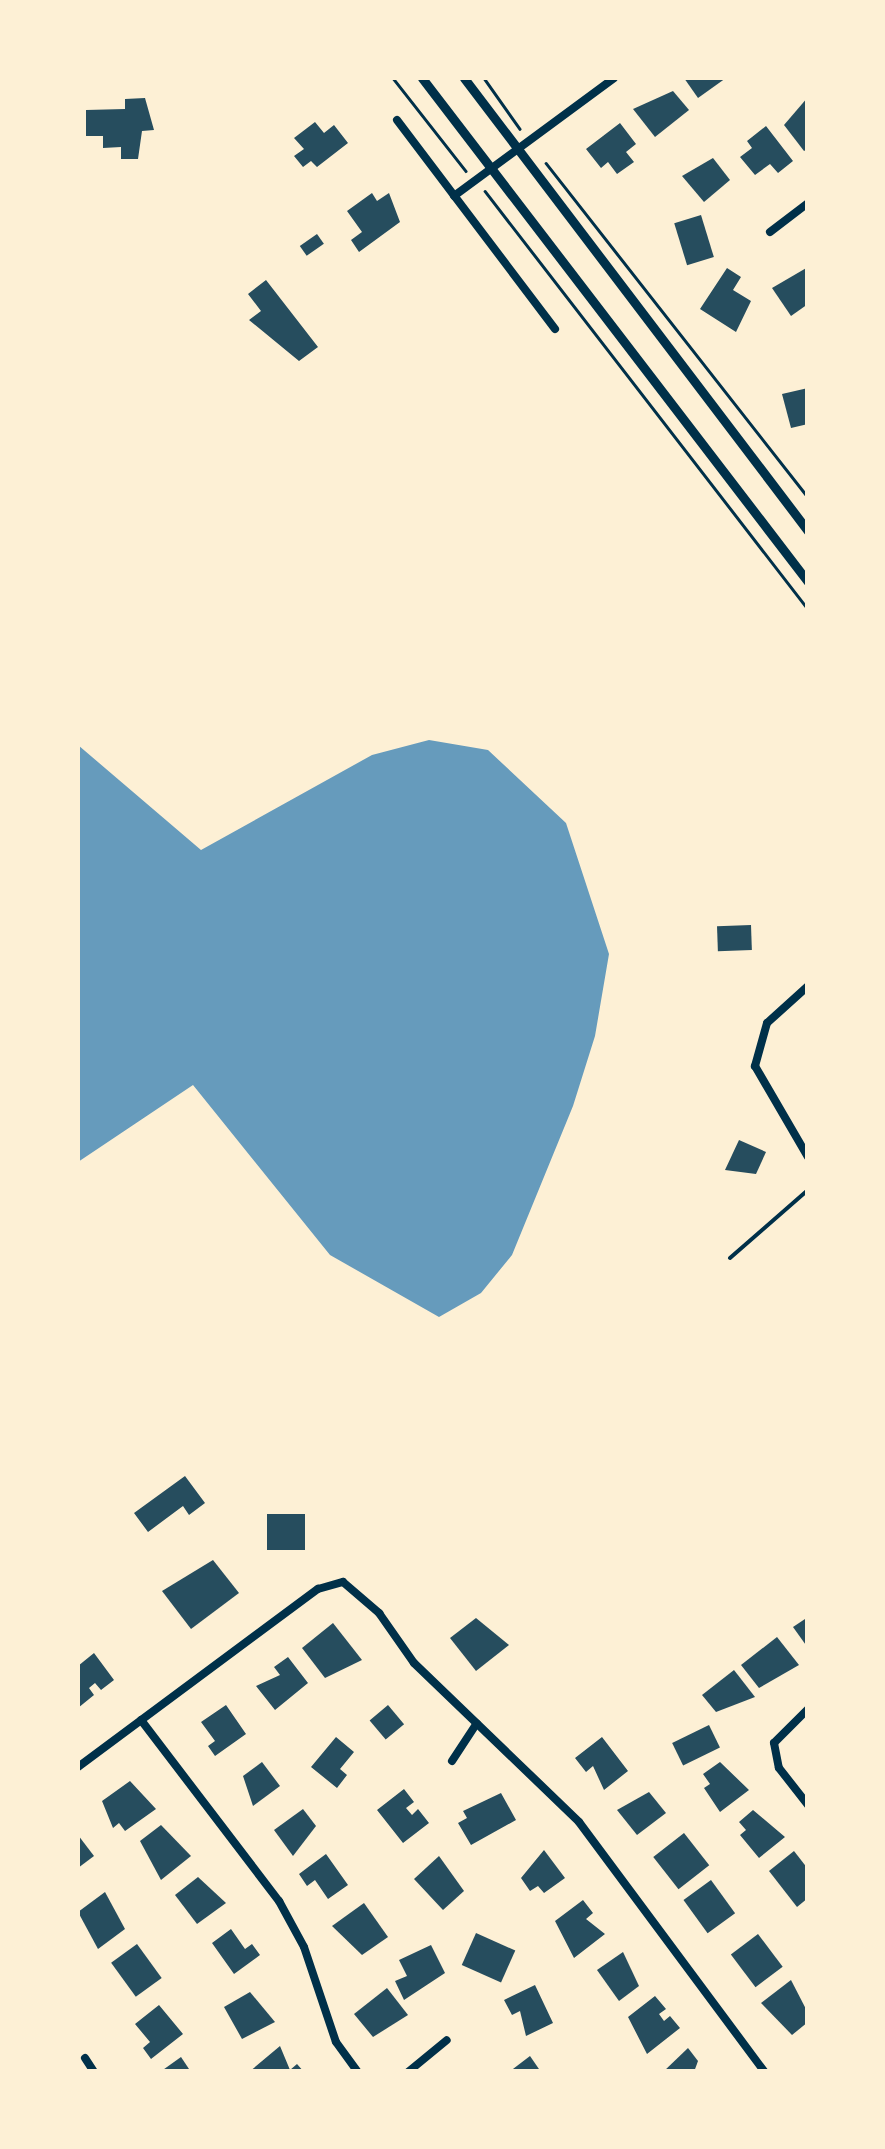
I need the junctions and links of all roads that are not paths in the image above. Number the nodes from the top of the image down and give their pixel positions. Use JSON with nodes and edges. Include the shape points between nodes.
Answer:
{"nodes":[{"id":1,"x":422,"y":78,"type":"edge"},
{"id":2,"x":464,"y":78,"type":"edge"},
{"id":3,"x":614,"y":78,"type":"edge"},
{"id":4,"x":396,"y":120,"type":"dead end"},
{"id":5,"x":517,"y":148,"type":"junction"},
{"id":6,"x":490,"y":168,"type":"junction"},
{"id":7,"x":454,"y":196,"type":"junction"},
{"id":8,"x":808,"y":203,"type":"edge"},
{"id":9,"x":770,"y":232,"type":"dead end"},
{"id":10,"x":555,"y":329,"type":"dead end"},
{"id":11,"x":808,"y":531,"type":"edge"},
{"id":12,"x":808,"y":582,"type":"edge"},
{"id":13,"x":808,"y":986,"type":"edge"},
{"id":14,"x":808,"y":1157,"type":"edge"},
{"id":15,"x":808,"y":1190,"type":"edge"},
{"id":16,"x":730,"y":1258,"type":"dead end"},
{"id":17,"x":808,"y":1709,"type":"edge"},
{"id":18,"x":140,"y":1720,"type":"junction"},
{"id":19,"x":478,"y":1723,"type":"junction"},
{"id":20,"x":452,"y":1761,"type":"dead end"},
{"id":21,"x":78,"y":1767,"type":"edge"},
{"id":22,"x":808,"y":1805,"type":"edge"},
{"id":23,"x":446,"y":2040,"type":"dead end"},
{"id":24,"x":85,"y":2058,"type":"dead end"},
{"id":25,"x":94,"y":2072,"type":"edge"},
{"id":26,"x":358,"y":2072,"type":"edge"},
{"id":27,"x":408,"y":2072,"type":"edge"},
{"id":28,"x":765,"y":2072,"type":"edge"}],
"edges":[{"from":1,"to":6,"type":"street"},
{"from":2,"to":5,"type":"street"},
{"from":3,"to":5,"type":"street"},
{"from":4,"to":7,"type":"street"},
{"from":5,"to":6,"type":"street"},
{"from":5,"to":11,"type":"street"},
{"from":6,"to":7,"type":"street"},
{"from":6,"to":12,"type":"street"},
{"from":7,"to":10,"type":"street"},
{"from":8,"to":9,"type":"street"},
{"from":13,"to":14,"type":"street","via":[[766,1024],[755,1066]]},
{"from":15,"to":16,"type":"lane"},
{"from":17,"to":22,"type":"street","via":[[774,1743],[778,1768]]},
{"from":18,"to":19,"type":"street","via":[[318,1589],[343,1582],[362,1593],[414,1663]]},
{"from":18,"to":21,"type":"street"},
{"from":18,"to":26,"type":"street","via":[[279,1901],[304,1947],[336,2042]]},
{"from":19,"to":20,"type":"street"},
{"from":19,"to":28,"type":"street","via":[[578,1822]]},
{"from":23,"to":27,"type":"street"},
{"from":24,"to":25,"type":"street"}]}
